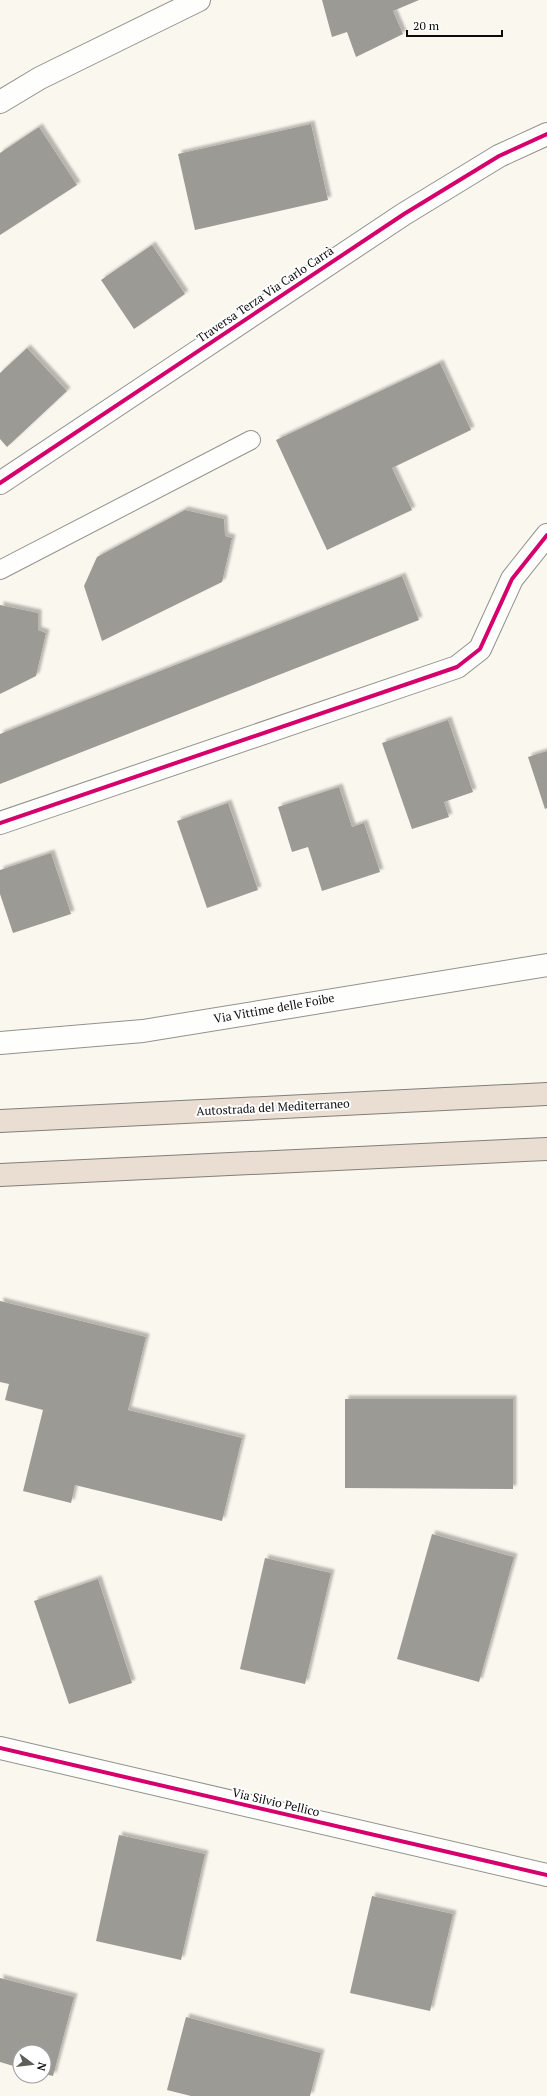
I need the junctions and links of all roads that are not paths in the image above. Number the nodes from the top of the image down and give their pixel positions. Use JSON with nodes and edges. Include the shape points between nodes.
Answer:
{"nodes":[{"id":1,"x":199,"y":0,"type":"edge"},
{"id":2,"x":0,"y":102,"type":"edge"},
{"id":3,"x":547,"y":134,"type":"edge"},
{"id":4,"x":251,"y":440,"type":"dead end"},
{"id":5,"x":0,"y":483,"type":"edge"},
{"id":6,"x":547,"y":535,"type":"edge"},
{"id":7,"x":0,"y":570,"type":"edge"},
{"id":8,"x":0,"y":823,"type":"edge"},
{"id":9,"x":547,"y":965,"type":"edge"},
{"id":10,"x":0,"y":1043,"type":"edge"},
{"id":11,"x":547,"y":1094,"type":"edge"},
{"id":12,"x":0,"y":1121,"type":"edge"},
{"id":13,"x":547,"y":1149,"type":"edge"},
{"id":14,"x":0,"y":1176,"type":"edge"},
{"id":15,"x":0,"y":1748,"type":"edge"},
{"id":16,"x":547,"y":1874,"type":"edge"}],
"edges":[{"from":1,"to":2,"type":"street","via":[[40,78]]},
{"from":3,"to":5,"type":"street","name":"Traversa Terza Via Carlo Carrà","via":[[499,156],[404,214]]},
{"from":4,"to":7,"type":"lane"},
{"from":6,"to":8,"type":"street","via":[[512,579],[480,648],[457,667]]},
{"from":9,"to":10,"type":"street","name":"Via Vittime delle Foibe","via":[[144,1031]]},
{"from":11,"to":12,"type":"highway","name":"Autostrada del Mediterraneo"},
{"from":13,"to":14,"type":"highway"},
{"from":15,"to":16,"type":"street","name":"Via Silvio Pellico"}]}
